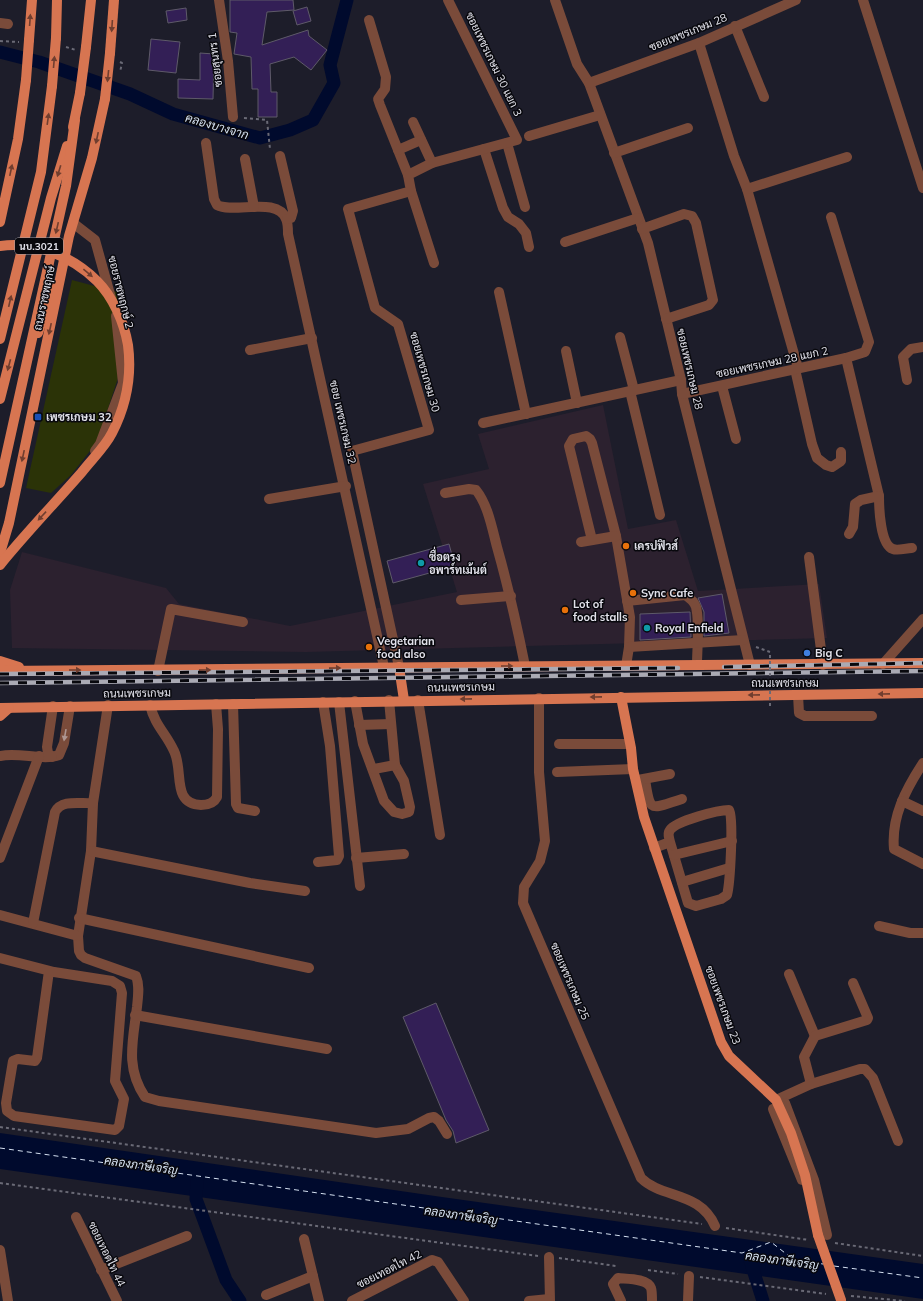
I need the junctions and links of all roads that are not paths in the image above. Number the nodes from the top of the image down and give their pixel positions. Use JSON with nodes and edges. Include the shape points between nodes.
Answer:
{"nodes":[{"id":1,"x":32,"y":0,"type":"edge"},
{"id":2,"x":57,"y":0,"type":"edge"},
{"id":3,"x":91,"y":0,"type":"edge"},
{"id":4,"x":114,"y":0,"type":"edge"},
{"id":5,"x":219,"y":0,"type":"edge"},
{"id":6,"x":448,"y":0,"type":"edge"},
{"id":7,"x":555,"y":0,"type":"edge"},
{"id":8,"x":796,"y":0,"type":"edge"},
{"id":9,"x":863,"y":0,"type":"edge"},
{"id":10,"x":783,"y":2,"type":"edge"},
{"id":11,"x":369,"y":20,"type":"dead end"},
{"id":12,"x":735,"y":26,"type":"junction"},
{"id":13,"x":699,"y":43,"type":"junction"},
{"id":14,"x":589,"y":83,"type":"junction"},
{"id":15,"x":764,"y":97,"type":"dead end"},
{"id":16,"x":600,"y":115,"type":"junction"},
{"id":17,"x":233,"y":116,"type":"road end"},
{"id":18,"x":75,"y":120,"type":"junction"},
{"id":19,"x":413,"y":122,"type":"dead end"},
{"id":20,"x":688,"y":128,"type":"dead end"},
{"id":21,"x":529,"y":136,"type":"dead end"},
{"id":22,"x":421,"y":140,"type":"junction"},
{"id":23,"x":507,"y":142,"type":"junction"},
{"id":24,"x":206,"y":143,"type":"dead end"},
{"id":25,"x":484,"y":149,"type":"junction"},
{"id":26,"x":398,"y":150,"type":"junction"},
{"id":27,"x":614,"y":153,"type":"junction"},
{"id":28,"x":280,"y":156,"type":"road end"},
{"id":29,"x":847,"y":157,"type":"dead end"},
{"id":30,"x":245,"y":159,"type":"dead end"},
{"id":31,"x":432,"y":163,"type":"junction"},
{"id":32,"x":408,"y":175,"type":"junction"},
{"id":33,"x":923,"y":188,"type":"edge"},
{"id":34,"x":747,"y":189,"type":"junction"},
{"id":35,"x":411,"y":191,"type":"junction"},
{"id":36,"x":525,"y":206,"type":"dead end"},
{"id":37,"x":254,"y":207,"type":"junction"},
{"id":38,"x":831,"y":217,"type":"dead end"},
{"id":39,"x":638,"y":218,"type":"junction"},
{"id":40,"x":287,"y":219,"type":"junction"},
{"id":41,"x":0,"y":222,"type":"edge"},
{"id":42,"x":73,"y":223,"type":"junction"},
{"id":43,"x":642,"y":229,"type":"junction"},
{"id":44,"x":69,"y":236,"type":"junction"},
{"id":45,"x":565,"y":242,"type":"dead end"},
{"id":46,"x":0,"y":246,"type":"edge"},
{"id":47,"x":529,"y":247,"type":"dead end"},
{"id":48,"x":434,"y":263,"type":"dead end"},
{"id":49,"x":499,"y":292,"type":"dead end"},
{"id":50,"x":666,"y":319,"type":"junction"},
{"id":51,"x":620,"y":337,"type":"dead end"},
{"id":52,"x":312,"y":338,"type":"junction"},
{"id":53,"x":0,"y":339,"type":"edge"},
{"id":54,"x":923,"y":347,"type":"edge"},
{"id":55,"x":250,"y":350,"type":"dead end"},
{"id":56,"x":566,"y":351,"type":"dead end"},
{"id":57,"x":846,"y":358,"type":"junction"},
{"id":58,"x":796,"y":369,"type":"junction"},
{"id":59,"x":681,"y":380,"type":"junction"},
{"id":60,"x":907,"y":380,"type":"dead end"},
{"id":61,"x":21,"y":386,"type":"junction"},
{"id":62,"x":722,"y":386,"type":"junction"},
{"id":63,"x":632,"y":391,"type":"junction"},
{"id":64,"x":682,"y":394,"type":"junction"},
{"id":65,"x":0,"y":399,"type":"edge"},
{"id":66,"x":577,"y":403,"type":"junction"},
{"id":67,"x":526,"y":414,"type":"junction"},
{"id":68,"x":483,"y":423,"type":"dead end"},
{"id":69,"x":736,"y":439,"type":"dead end"},
{"id":70,"x":841,"y":452,"type":"dead end"},
{"id":71,"x":0,"y":483,"type":"edge"},
{"id":72,"x":346,"y":486,"type":"junction"},
{"id":73,"x":445,"y":493,"type":"dead end"},
{"id":74,"x":879,"y":496,"type":"junction"},
{"id":75,"x":269,"y":499,"type":"dead end"},
{"id":76,"x":59,"y":505,"type":"dead end"},
{"id":77,"x":660,"y":515,"type":"dead end"},
{"id":78,"x":849,"y":534,"type":"dead end"},
{"id":79,"x":616,"y":536,"type":"junction"},
{"id":80,"x":592,"y":540,"type":"junction"},
{"id":81,"x":580,"y":542,"type":"dead end"},
{"id":82,"x":912,"y":548,"type":"dead end"},
{"id":83,"x":0,"y":553,"type":"edge"},
{"id":84,"x":808,"y":557,"type":"dead end"},
{"id":85,"x":0,"y":565,"type":"edge"},
{"id":86,"x":511,"y":596,"type":"junction"},
{"id":87,"x":461,"y":600,"type":"dead end"},
{"id":88,"x":627,"y":601,"type":"junction"},
{"id":89,"x":923,"y":620,"type":"edge"},
{"id":90,"x":243,"y":622,"type":"dead end"},
{"id":91,"x":743,"y":640,"type":"junction"},
{"id":92,"x":698,"y":641,"type":"junction"},
{"id":93,"x":629,"y":647,"type":"junction"},
{"id":94,"x":0,"y":661,"type":"edge"},
{"id":95,"x":923,"y":663,"type":"edge"},
{"id":96,"x":823,"y":664,"type":"junction"},
{"id":97,"x":883,"y":664,"type":"junction"},
{"id":98,"x":697,"y":665,"type":"junction"},
{"id":99,"x":750,"y":665,"type":"junction"},
{"id":100,"x":399,"y":666,"type":"junction"},
{"id":101,"x":525,"y":666,"type":"junction"},
{"id":102,"x":626,"y":666,"type":"junction"},
{"id":103,"x":384,"y":667,"type":"junction"},
{"id":104,"x":36,"y":670,"type":"junction"},
{"id":105,"x":0,"y":671,"type":"edge"},
{"id":106,"x":158,"y":671,"type":"junction"},
{"id":107,"x":923,"y":693,"type":"edge"},
{"id":108,"x":798,"y":695,"type":"junction"},
{"id":109,"x":622,"y":697,"type":"junction"},
{"id":110,"x":539,"y":698,"type":"junction"},
{"id":111,"x":389,"y":700,"type":"junction"},
{"id":112,"x":404,"y":700,"type":"junction"},
{"id":113,"x":418,"y":700,"type":"junction"},
{"id":114,"x":355,"y":701,"type":"junction"},
{"id":115,"x":323,"y":702,"type":"junction"},
{"id":116,"x":339,"y":702,"type":"junction"},
{"id":117,"x":216,"y":704,"type":"junction"},
{"id":118,"x":233,"y":704,"type":"junction"},
{"id":119,"x":150,"y":705,"type":"junction"},
{"id":120,"x":53,"y":706,"type":"junction"},
{"id":121,"x":70,"y":706,"type":"junction"},
{"id":122,"x":108,"y":706,"type":"junction"},
{"id":123,"x":3,"y":707,"type":"edge"},
{"id":124,"x":0,"y":716,"type":"edge"},
{"id":125,"x":872,"y":716,"type":"dead end"},
{"id":126,"x":391,"y":724,"type":"junction"},
{"id":127,"x":359,"y":725,"type":"junction"},
{"id":128,"x":559,"y":744,"type":"dead end"},
{"id":129,"x":630,"y":744,"type":"junction"},
{"id":130,"x":0,"y":756,"type":"edge"},
{"id":131,"x":39,"y":756,"type":"junction"},
{"id":132,"x":52,"y":757,"type":"junction"},
{"id":133,"x":923,"y":763,"type":"edge"},
{"id":134,"x":395,"y":765,"type":"junction"},
{"id":135,"x":374,"y":769,"type":"junction"},
{"id":136,"x":633,"y":769,"type":"junction"},
{"id":137,"x":557,"y":772,"type":"dead end"},
{"id":138,"x":670,"y":774,"type":"dead end"},
{"id":139,"x":640,"y":780,"type":"junction"},
{"id":140,"x":682,"y":799,"type":"dead end"},
{"id":141,"x":902,"y":801,"type":"junction"},
{"id":142,"x":93,"y":803,"type":"junction"},
{"id":143,"x":255,"y":811,"type":"dead end"},
{"id":144,"x":923,"y":811,"type":"edge"},
{"id":145,"x":440,"y":835,"type":"dead end"},
{"id":146,"x":732,"y":841,"type":"junction"},
{"id":147,"x":670,"y":842,"type":"junction"},
{"id":148,"x":654,"y":848,"type":"junction"},
{"id":149,"x":91,"y":851,"type":"junction"},
{"id":150,"x":404,"y":854,"type":"dead end"},
{"id":151,"x":674,"y":855,"type":"junction"},
{"id":152,"x":0,"y":858,"type":"edge"},
{"id":153,"x":356,"y":858,"type":"junction"},
{"id":154,"x":318,"y":862,"type":"dead end"},
{"id":155,"x":923,"y":864,"type":"edge"},
{"id":156,"x":729,"y":868,"type":"junction"},
{"id":157,"x":682,"y":882,"type":"junction"},
{"id":158,"x":360,"y":886,"type":"dead end"},
{"id":159,"x":305,"y":891,"type":"dead end"},
{"id":160,"x":0,"y":915,"type":"edge"},
{"id":161,"x":80,"y":918,"type":"junction"},
{"id":162,"x":33,"y":923,"type":"junction"},
{"id":163,"x":879,"y":926,"type":"dead end"},
{"id":164,"x":923,"y":933,"type":"edge"},
{"id":165,"x":78,"y":936,"type":"junction"},
{"id":166,"x":0,"y":958,"type":"edge"},
{"id":167,"x":309,"y":968,"type":"dead end"},
{"id":168,"x":49,"y":971,"type":"junction"},
{"id":169,"x":789,"y":974,"type":"dead end"},
{"id":170,"x":853,"y":983,"type":"dead end"},
{"id":171,"x":136,"y":1016,"type":"junction"},
{"id":172,"x":815,"y":1036,"type":"junction"},
{"id":173,"x":327,"y":1049,"type":"dead end"},
{"id":174,"x":811,"y":1084,"type":"junction"},
{"id":175,"x":778,"y":1104,"type":"junction"},
{"id":176,"x":447,"y":1134,"type":"dead end"},
{"id":177,"x":898,"y":1141,"type":"dead end"},
{"id":178,"x":76,"y":1217,"type":"dead end"},
{"id":179,"x":715,"y":1226,"type":"road end"},
{"id":180,"x":187,"y":1236,"type":"dead end"},
{"id":181,"x":304,"y":1239,"type":"dead end"},
{"id":182,"x":0,"y":1250,"type":"edge"},
{"id":183,"x":543,"y":1256,"type":"road end"},
{"id":184,"x":101,"y":1270,"type":"junction"},
{"id":185,"x":313,"y":1276,"type":"junction"},
{"id":186,"x":689,"y":1276,"type":"dead end"},
{"id":187,"x":266,"y":1295,"type":"dead end"},
{"id":188,"x":550,"y":1300,"type":"edge"},
{"id":189,"x":841,"y":1300,"type":"edge"},
{"id":190,"x":8,"y":1301,"type":"edge"},
{"id":191,"x":117,"y":1301,"type":"edge"},
{"id":192,"x":319,"y":1301,"type":"edge"},
{"id":193,"x":352,"y":1301,"type":"edge"},
{"id":194,"x":464,"y":1301,"type":"edge"},
{"id":195,"x":529,"y":1301,"type":"edge"},
{"id":196,"x":621,"y":1301,"type":"edge"},
{"id":197,"x":652,"y":1301,"type":"edge"},
{"id":198,"x":688,"y":1301,"type":"edge"}],
"edges":[{"from":41,"to":1,"type":"main road","one_way":true,"bridge":true,"via":[[18,139],[26,80]]},
{"from":53,"to":2,"type":"main road","number":"นบ.3021","one_way":true,"bridge":true,"via":[[41,172],[52,86]]},
{"from":3,"to":18,"type":"main road","name":"ถนนราชพฤกษ์","number":"นบ.3021","bridge":true},
{"from":4,"to":42,"type":"main road","name":"ถนนราชพฤกษ์","number":"นบ.3021","one_way":true,"bridge":true,"via":[[105,100],[92,158]]},
{"from":5,"to":17,"type":"street","name":"ซอยสุนทร 1"},
{"from":6,"to":23,"type":"street","name":"ซอยเพชรเกษม 30 แยก 3","via":[[517,140]]},
{"from":7,"to":14,"type":"street","name":"ซอยเพชรเกษม 28","via":[[577,64]]},
{"from":8,"to":10,"type":"street","name":"ซอยเพชรเกษม 28"},
{"from":9,"to":33,"type":"street"},
{"from":10,"to":12,"type":"street","name":"ซอยเพชรเกษม 28"},
{"from":11,"to":26,"type":"street","via":[[386,77],[385,89],[378,99]]},
{"from":12,"to":13,"type":"street","name":"ซอยเพชรเกษม 28"},
{"from":12,"to":15,"type":"street"},
{"from":13,"to":14,"type":"street","name":"ซอยเพชรเกษม 28"},
{"from":13,"to":34,"type":"street","via":[[734,156]]},
{"from":14,"to":16,"type":"street","name":"ซอยเพชรเกษม 28"},
{"from":16,"to":21,"type":"street"},
{"from":16,"to":27,"type":"street","name":"ซอยเพชรเกษม 28"},
{"from":18,"to":61,"type":"main road","one_way":true,"via":[[66,186]]},
{"from":18,"to":65,"type":"main road","name":"ถนนราชพฤกษ์","number":"นบ.3021","one_way":true,"via":[[51,198]]},
{"from":19,"to":22,"type":"street"},
{"from":20,"to":27,"type":"street"},
{"from":22,"to":26,"type":"street"},
{"from":22,"to":31,"type":"street"},
{"from":23,"to":25,"type":"street"},
{"from":23,"to":36,"type":"street"},
{"from":24,"to":37,"type":"street","via":[[217,205],[236,209]]},
{"from":25,"to":31,"type":"street"},
{"from":25,"to":47,"type":"street","via":[[503,208],[508,217],[526,233]]},
{"from":26,"to":32,"type":"street"},
{"from":27,"to":39,"type":"street","name":"ซอยเพชรเกษม 28"},
{"from":28,"to":40,"type":"street","name":"ซอย เพชรเกษม 32","via":[[293,211],[291,218]]},
{"from":29,"to":34,"type":"street"},
{"from":30,"to":37,"type":"street"},
{"from":31,"to":32,"type":"street"},
{"from":32,"to":35,"type":"street"},
{"from":34,"to":58,"type":"street"},
{"from":35,"to":48,"type":"street"},
{"from":35,"to":100,"type":"street","name":"ซอยเพชรเกษม 30","via":[[348,209],[375,308],[398,324],[429,430],[352,451]]},
{"from":37,"to":40,"type":"street","via":[[265,206],[278,210]]},
{"from":38,"to":57,"type":"street","name":"ซอยเพชรเกษม 28 แยก 2","via":[[869,342],[866,352]]},
{"from":39,"to":43,"type":"street","name":"ซอยเพชรเกษม 28"},
{"from":39,"to":45,"type":"street"},
{"from":40,"to":52,"type":"street","name":"ซอย เพชรเกษม 32","via":[[288,234]]},
{"from":42,"to":44,"type":"main road","name":"ถนนราชพฤกษ์","number":"นบ.3021"},
{"from":42,"to":76,"type":"street","name":"ซอยราชพฤกษ์ 2","via":[[95,240],[118,323],[124,383],[100,444]]},
{"from":43,"to":50,"type":"street","name":"ซอยเพชรเกษม 28","via":[[648,243]]},
{"from":43,"to":50,"type":"street","via":[[684,214],[692,216],[696,223],[713,300],[709,304]]},
{"from":44,"to":61,"type":"main road"},
{"from":44,"to":83,"type":"main road","name":"ถนนราชพฤกษ์","number":"นบ.3021","one_way":true,"via":[[9,523]]},
{"from":46,"to":85,"type":"main road","one_way":true,"bridge":true,"via":[[33,246],[67,258],[88,272],[104,288],[119,314],[126,333],[130,358],[125,400],[112,434]]},
{"from":49,"to":67,"type":"street"},
{"from":50,"to":59,"type":"street","name":"ซอยเพชรเกษม 28"},
{"from":51,"to":63,"type":"street"},
{"from":52,"to":55,"type":"street"},
{"from":52,"to":72,"type":"street","name":"ซอย เพชรเกษม 32"},
{"from":54,"to":60,"type":"street","via":[[910,349],[904,358]]},
{"from":56,"to":66,"type":"street"},
{"from":57,"to":58,"type":"street","name":"ซอยเพชรเกษม 28 แยก 2"},
{"from":57,"to":74,"type":"street"},
{"from":58,"to":62,"type":"street","name":"ซอยเพชรเกษม 28 แยก 2"},
{"from":58,"to":70,"type":"street","via":[[817,458],[832,466],[841,461]]},
{"from":59,"to":63,"type":"street"},
{"from":59,"to":64,"type":"street","name":"ซอยเพชรเกษม 28"},
{"from":61,"to":71,"type":"main road"},
{"from":62,"to":64,"type":"street","name":"ซอยเพชรเกษม 28 แยก 2"},
{"from":62,"to":69,"type":"street"},
{"from":63,"to":66,"type":"street"},
{"from":63,"to":77,"type":"street"},
{"from":64,"to":91,"type":"street","name":"ซอยเพชรเกษม 28"},
{"from":66,"to":67,"type":"street"},
{"from":67,"to":68,"type":"street"},
{"from":72,"to":75,"type":"street"},
{"from":72,"to":103,"type":"street","name":"ซอย เพชรเกษม 32"},
{"from":73,"to":86,"type":"street","via":[[469,489],[476,490],[480,495],[492,526]]},
{"from":74,"to":78,"type":"street","via":[[861,500],[856,504],[853,527]]},
{"from":74,"to":82,"type":"street","via":[[882,531],[889,548]]},
{"from":79,"to":80,"type":"street"},
{"from":79,"to":80,"type":"street","via":[[592,443],[586,436],[573,440],[569,446]]},
{"from":79,"to":88,"type":"street"},
{"from":80,"to":81,"type":"street"},
{"from":84,"to":96,"type":"street"},
{"from":86,"to":87,"type":"street"},
{"from":86,"to":101,"type":"street"},
{"from":88,"to":92,"type":"street","via":[[685,595],[696,607]]},
{"from":88,"to":93,"type":"street","via":[[630,617]]},
{"from":89,"to":97,"type":"street"},
{"from":90,"to":106,"type":"street","via":[[172,606]]},
{"from":91,"to":92,"type":"street"},
{"from":91,"to":99,"type":"street","name":"ซอยเพชรเกษม 28"},
{"from":92,"to":93,"type":"street"},
{"from":92,"to":98,"type":"street"},
{"from":93,"to":102,"type":"street"},
{"from":94,"to":104,"type":"main road"},
{"from":95,"to":97,"type":"main road","name":"ถนนเพชรเกษม"},
{"from":96,"to":97,"type":"main road","name":"ถนนเพชรเกษม"},
{"from":96,"to":99,"type":"main road","name":"ถนนเพชรเกษม"},
{"from":98,"to":99,"type":"main road","name":"ถนนเพชรเกษม"},
{"from":98,"to":102,"type":"main road","name":"ถนนเพชรเกษม"},
{"from":100,"to":101,"type":"main road","name":"ถนนเพชรเกษม","one_way":true},
{"from":100,"to":103,"type":"main road","name":"ถนนเพชรเกษม"},
{"from":100,"to":112,"type":"main road"},
{"from":101,"to":102,"type":"main road","name":"ถนนเพชรเกษม"},
{"from":106,"to":103,"type":"main road","name":"ถนนเพชรเกษม","one_way":true},
{"from":104,"to":105,"type":"main road","name":"ถนนเพชรเกษม"},
{"from":104,"to":106,"type":"main road","name":"ถนนเพชรเกษม","one_way":true},
{"from":107,"to":108,"type":"main road","name":"ถนนเพชรเกษม","one_way":true},
{"from":108,"to":109,"type":"main road","name":"ถนนเพชรเกษม","one_way":true},
{"from":108,"to":125,"type":"street","via":[[799,713],[805,716]]},
{"from":109,"to":110,"type":"main road","name":"ถนนเพชรเกษม","one_way":true},
{"from":109,"to":129,"type":"main road","name":"ซอยเพชรเกษม 23"},
{"from":110,"to":113,"type":"main road","name":"ถนนเพชรเกษม","one_way":true},
{"from":110,"to":179,"type":"street","name":"ซอยเพชรเกษม 25","via":[[539,772],[545,841],[540,861],[524,887],[524,903],[641,1178],[646,1183],[690,1200],[713,1220]]},
{"from":111,"to":112,"type":"main road","name":"ถนนเพชรเกษม"},
{"from":111,"to":114,"type":"main road","name":"ถนนเพชรเกษม"},
{"from":111,"to":126,"type":"street"},
{"from":112,"to":113,"type":"main road","name":"ถนนเพชรเกษม"},
{"from":113,"to":145,"type":"street"},
{"from":114,"to":116,"type":"main road","name":"ถนนเพชรเกษม"},
{"from":114,"to":127,"type":"street"},
{"from":115,"to":116,"type":"main road","name":"ถนนเพชรเกษม"},
{"from":115,"to":118,"type":"main road","name":"ถนนเพชรเกษม"},
{"from":115,"to":154,"type":"street","via":[[330,746],[339,856],[337,860]]},
{"from":116,"to":153,"type":"street"},
{"from":117,"to":118,"type":"main road","name":"ถนนเพชรเกษม"},
{"from":117,"to":119,"type":"main road","name":"ถนนเพชรเกษม"},
{"from":117,"to":119,"type":"street","via":[[217,797],[212,803],[203,805],[192,805],[182,795],[175,752],[153,718]]},
{"from":118,"to":143,"type":"street","via":[[236,804],[238,808]]},
{"from":119,"to":122,"type":"main road","name":"ถนนเพชรเกษม"},
{"from":120,"to":121,"type":"main road","name":"ถนนเพชรเกษม"},
{"from":120,"to":123,"type":"main road","name":"ถนนเพชรเกษม"},
{"from":120,"to":132,"type":"street","via":[[47,747]]},
{"from":121,"to":122,"type":"main road","name":"ถนนเพชรเกษม"},
{"from":121,"to":132,"type":"street","one_way":true,"via":[[62,751]]},
{"from":122,"to":142,"type":"street"},
{"from":123,"to":124,"type":"main road"},
{"from":126,"to":127,"type":"street"},
{"from":126,"to":134,"type":"street"},
{"from":127,"to":135,"type":"street","via":[[363,744]]},
{"from":128,"to":129,"type":"street"},
{"from":129,"to":136,"type":"main road","name":"ซอยเพชรเกษม 23"},
{"from":130,"to":131,"type":"street"},
{"from":131,"to":132,"type":"street"},
{"from":131,"to":152,"type":"street"},
{"from":133,"to":141,"type":"street"},
{"from":134,"to":135,"type":"street"},
{"from":134,"to":135,"type":"street","via":[[404,781],[410,807],[409,812],[402,814],[394,812],[384,801]]},
{"from":136,"to":137,"type":"street"},
{"from":136,"to":139,"type":"main road","name":"ซอยเพชรเกษม 23"},
{"from":138,"to":139,"type":"street"},
{"from":139,"to":140,"type":"street","via":[[652,806]]},
{"from":139,"to":148,"type":"main road","name":"ซอยเพชรเกษม 23","via":[[644,817]]},
{"from":141,"to":144,"type":"street"},
{"from":141,"to":155,"type":"street","via":[[892,833],[894,849]]},
{"from":142,"to":149,"type":"street"},
{"from":142,"to":162,"type":"street","via":[[58,806]]},
{"from":146,"to":147,"type":"street","via":[[731,812],[727,810],[677,824],[668,835]]},
{"from":146,"to":151,"type":"street"},
{"from":146,"to":156,"type":"street"},
{"from":147,"to":148,"type":"street"},
{"from":147,"to":151,"type":"street"},
{"from":148,"to":175,"type":"main road","name":"ซอยเพชรเกษม 23","via":[[721,1042],[729,1056]]},
{"from":149,"to":159,"type":"street","via":[[250,883]]},
{"from":149,"to":161,"type":"street"},
{"from":150,"to":153,"type":"street"},
{"from":151,"to":157,"type":"street"},
{"from":153,"to":158,"type":"street"},
{"from":156,"to":157,"type":"street"},
{"from":156,"to":157,"type":"street","via":[[728,895],[721,899],[691,905],[688,903]]},
{"from":160,"to":162,"type":"street"},
{"from":161,"to":165,"type":"street"},
{"from":161,"to":167,"type":"street"},
{"from":162,"to":165,"type":"street"},
{"from":163,"to":164,"type":"street","via":[[910,933]]},
{"from":165,"to":171,"type":"street","via":[[81,956],[136,976],[139,989]]},
{"from":166,"to":168,"type":"street"},
{"from":168,"to":168,"type":"street","via":[[112,981],[122,989],[115,1080],[124,1099],[116,1130],[14,1116],[7,1111],[12,1061],[34,1061],[37,1058]]},
{"from":169,"to":172,"type":"street"},
{"from":170,"to":172,"type":"street","via":[[868,1018]]},
{"from":171,"to":173,"type":"street"},
{"from":171,"to":176,"type":"street","via":[[132,1074],[145,1097],[376,1133],[408,1130],[434,1117]]},
{"from":172,"to":174,"type":"street","via":[[804,1056]]},
{"from":174,"to":175,"type":"street"},
{"from":174,"to":177,"type":"street","via":[[865,1069],[873,1078]]},
{"from":175,"to":189,"type":"main road","name":"ซอยเพชรเกษม 23","bridge":true,"via":[[805,1175],[821,1238]]},
{"from":178,"to":184,"type":"street","name":"ซอยเทอดไท 44"},
{"from":180,"to":184,"type":"street"},
{"from":181,"to":185,"type":"street"},
{"from":182,"to":190,"type":"street"},
{"from":183,"to":188,"type":"street"},
{"from":184,"to":191,"type":"street","name":"ซอยเทอดไท 44"},
{"from":185,"to":187,"type":"street"},
{"from":185,"to":192,"type":"street"},
{"from":186,"to":198,"type":"street"},
{"from":188,"to":195,"type":"street"},
{"from":193,"to":194,"type":"street","name":"ซอยเทอดไท 42","via":[[432,1260],[438,1262]]},
{"from":196,"to":197,"type":"street","via":[[613,1284],[618,1278],[648,1284],[651,1288]]}]}
